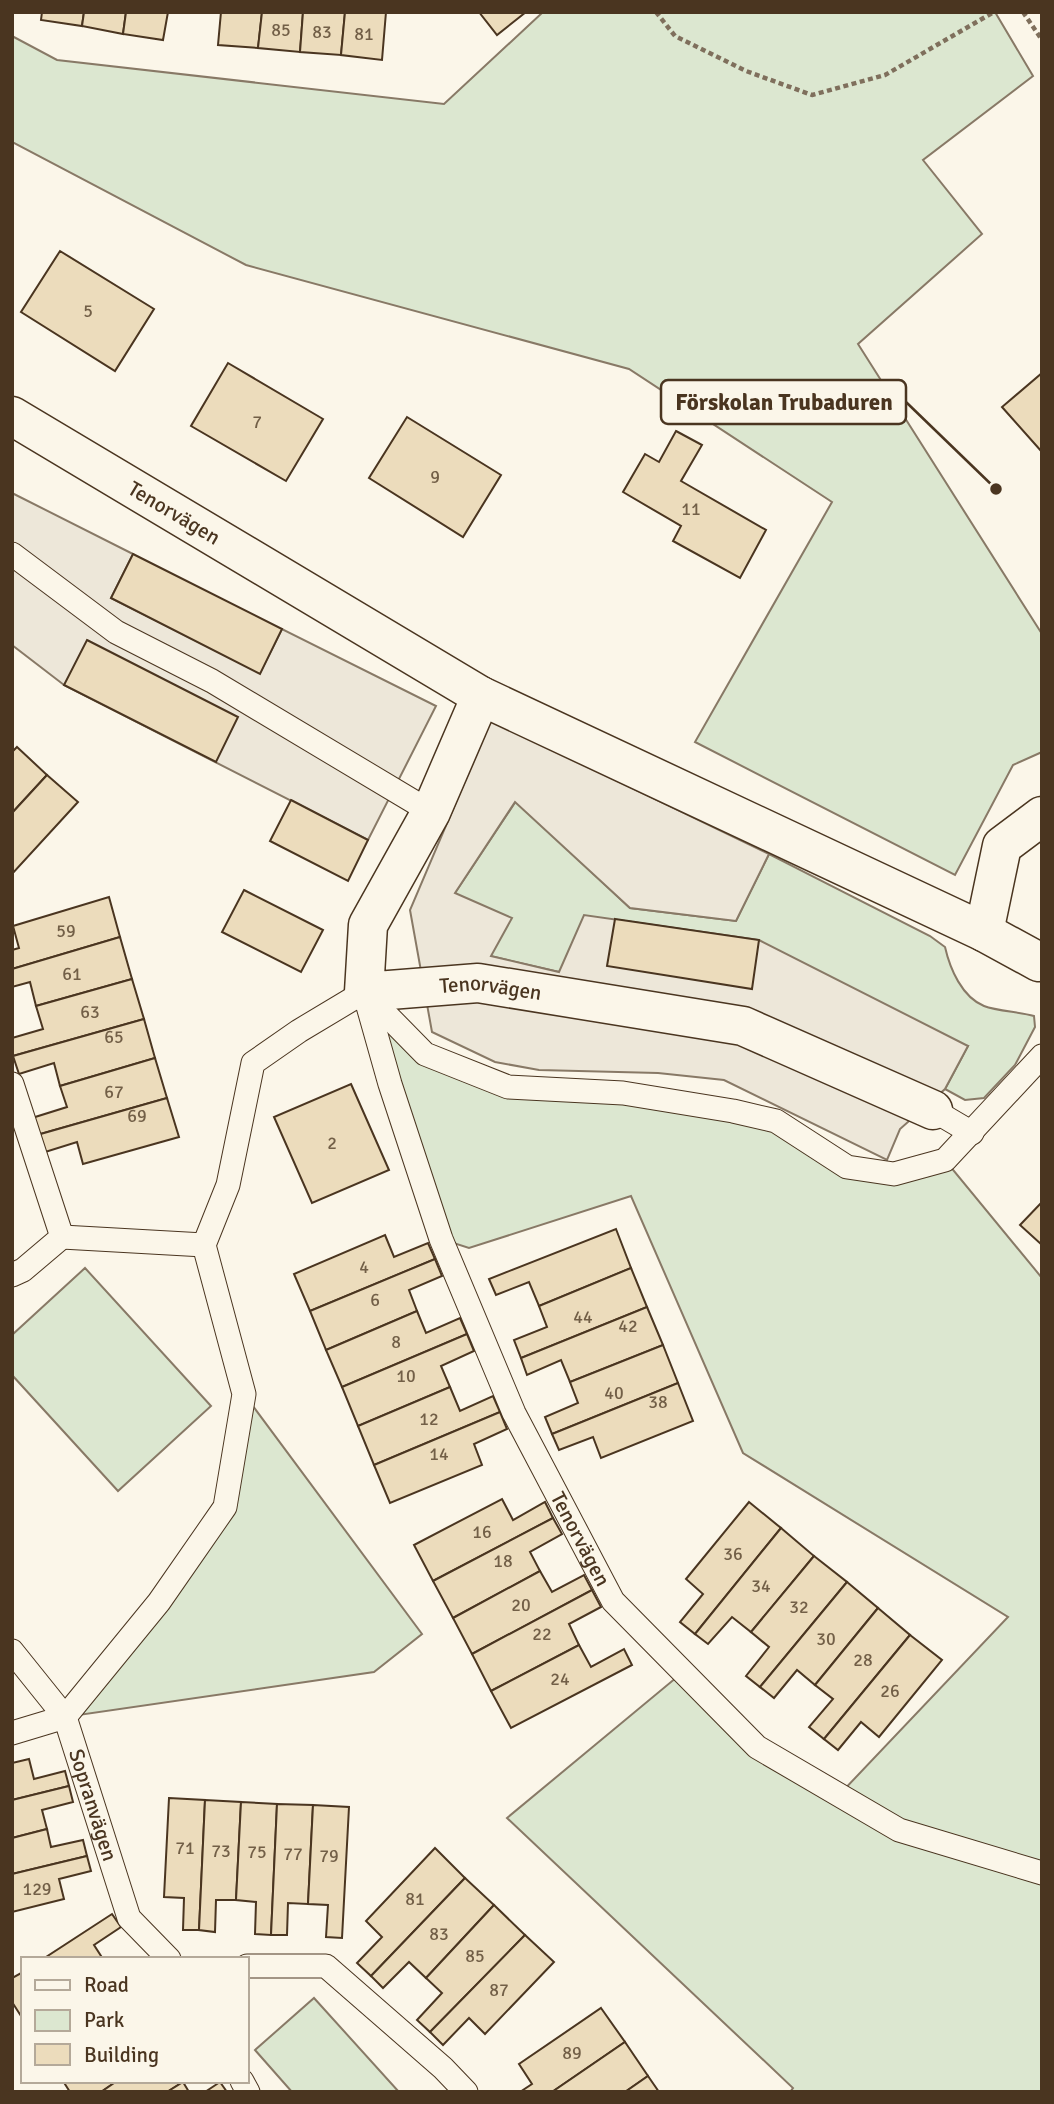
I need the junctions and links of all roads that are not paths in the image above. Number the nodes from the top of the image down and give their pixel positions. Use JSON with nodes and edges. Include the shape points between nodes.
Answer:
{"nodes":[{"id":1,"x":12,"y":416,"type":"edge"},
{"id":2,"x":12,"y":554,"type":"edge"},
{"id":3,"x":481,"y":696,"type":"junction"},
{"id":4,"x":431,"y":812,"type":"junction"},
{"id":5,"x":1042,"y":816,"type":"edge"},
{"id":6,"x":984,"y":932,"type":"junction"},
{"id":7,"x":1040,"y":963,"type":"edge"},
{"id":8,"x":364,"y":992,"type":"junction"},
{"id":9,"x":1042,"y":1056,"type":"edge"},
{"id":10,"x":12,"y":1084,"type":"edge"},
{"id":11,"x":17,"y":1110,"type":"edge"},
{"id":12,"x":933,"y":1110,"type":"joint"},
{"id":13,"x":972,"y":1133,"type":"junction"},
{"id":14,"x":62,"y":1237,"type":"junction"},
{"id":15,"x":204,"y":1245,"type":"junction"},
{"id":16,"x":12,"y":1275,"type":"edge"},
{"id":17,"x":12,"y":1651,"type":"edge"},
{"id":18,"x":65,"y":1717,"type":"junction"},
{"id":19,"x":12,"y":1732,"type":"edge"},
{"id":20,"x":1042,"y":1873,"type":"edge"},
{"id":21,"x":167,"y":1957,"type":"edge"},
{"id":22,"x":248,"y":1966,"type":"edge"},
{"id":23,"x":466,"y":2092,"type":"edge"}],
"edges":[{"from":1,"to":3,"type":"street","name":"Tenorvägen"},
{"from":2,"to":4,"type":"lane","via":[[116,632],[212,681]]},
{"from":3,"to":4,"type":"street","name":"Tenorvägen"},
{"from":3,"to":6,"type":"street","name":"Tenorvägen"},
{"from":4,"to":8,"type":"street","name":"Tenorvägen","via":[[368,925]]},
{"from":5,"to":6,"type":"street","via":[[1002,846]]},
{"from":6,"to":7,"type":"street","name":"Tenorvägen"},
{"from":8,"to":12,"type":"street","name":"Tenorvägen","via":[[478,983],[743,1026]]},
{"from":8,"to":13,"type":"lane","via":[[425,1054],[508,1087],[623,1093],[776,1121],[847,1167],[894,1174],[945,1160]]},
{"from":8,"to":15,"type":"lane","via":[[253,1063],[228,1185]]},
{"from":8,"to":20,"type":"lane","name":"Tenorvägen","via":[[441,1239],[514,1413],[613,1601],[757,1747],[899,1830]]},
{"from":9,"to":13,"type":"lane"},
{"from":10,"to":11,"type":"lane"},
{"from":11,"to":14,"type":"lane"},
{"from":12,"to":13,"type":"lane"},
{"from":14,"to":15,"type":"lane"},
{"from":14,"to":16,"type":"lane"},
{"from":15,"to":18,"type":"lane","via":[[244,1395],[225,1507],[159,1602]]},
{"from":17,"to":18,"type":"lane","name":"Sopranvägen"},
{"from":18,"to":19,"type":"lane"},
{"from":18,"to":21,"type":"lane","name":"Sopranvägen","via":[[128,1918]]},
{"from":22,"to":23,"type":"lane","via":[[326,1966]]}]}
